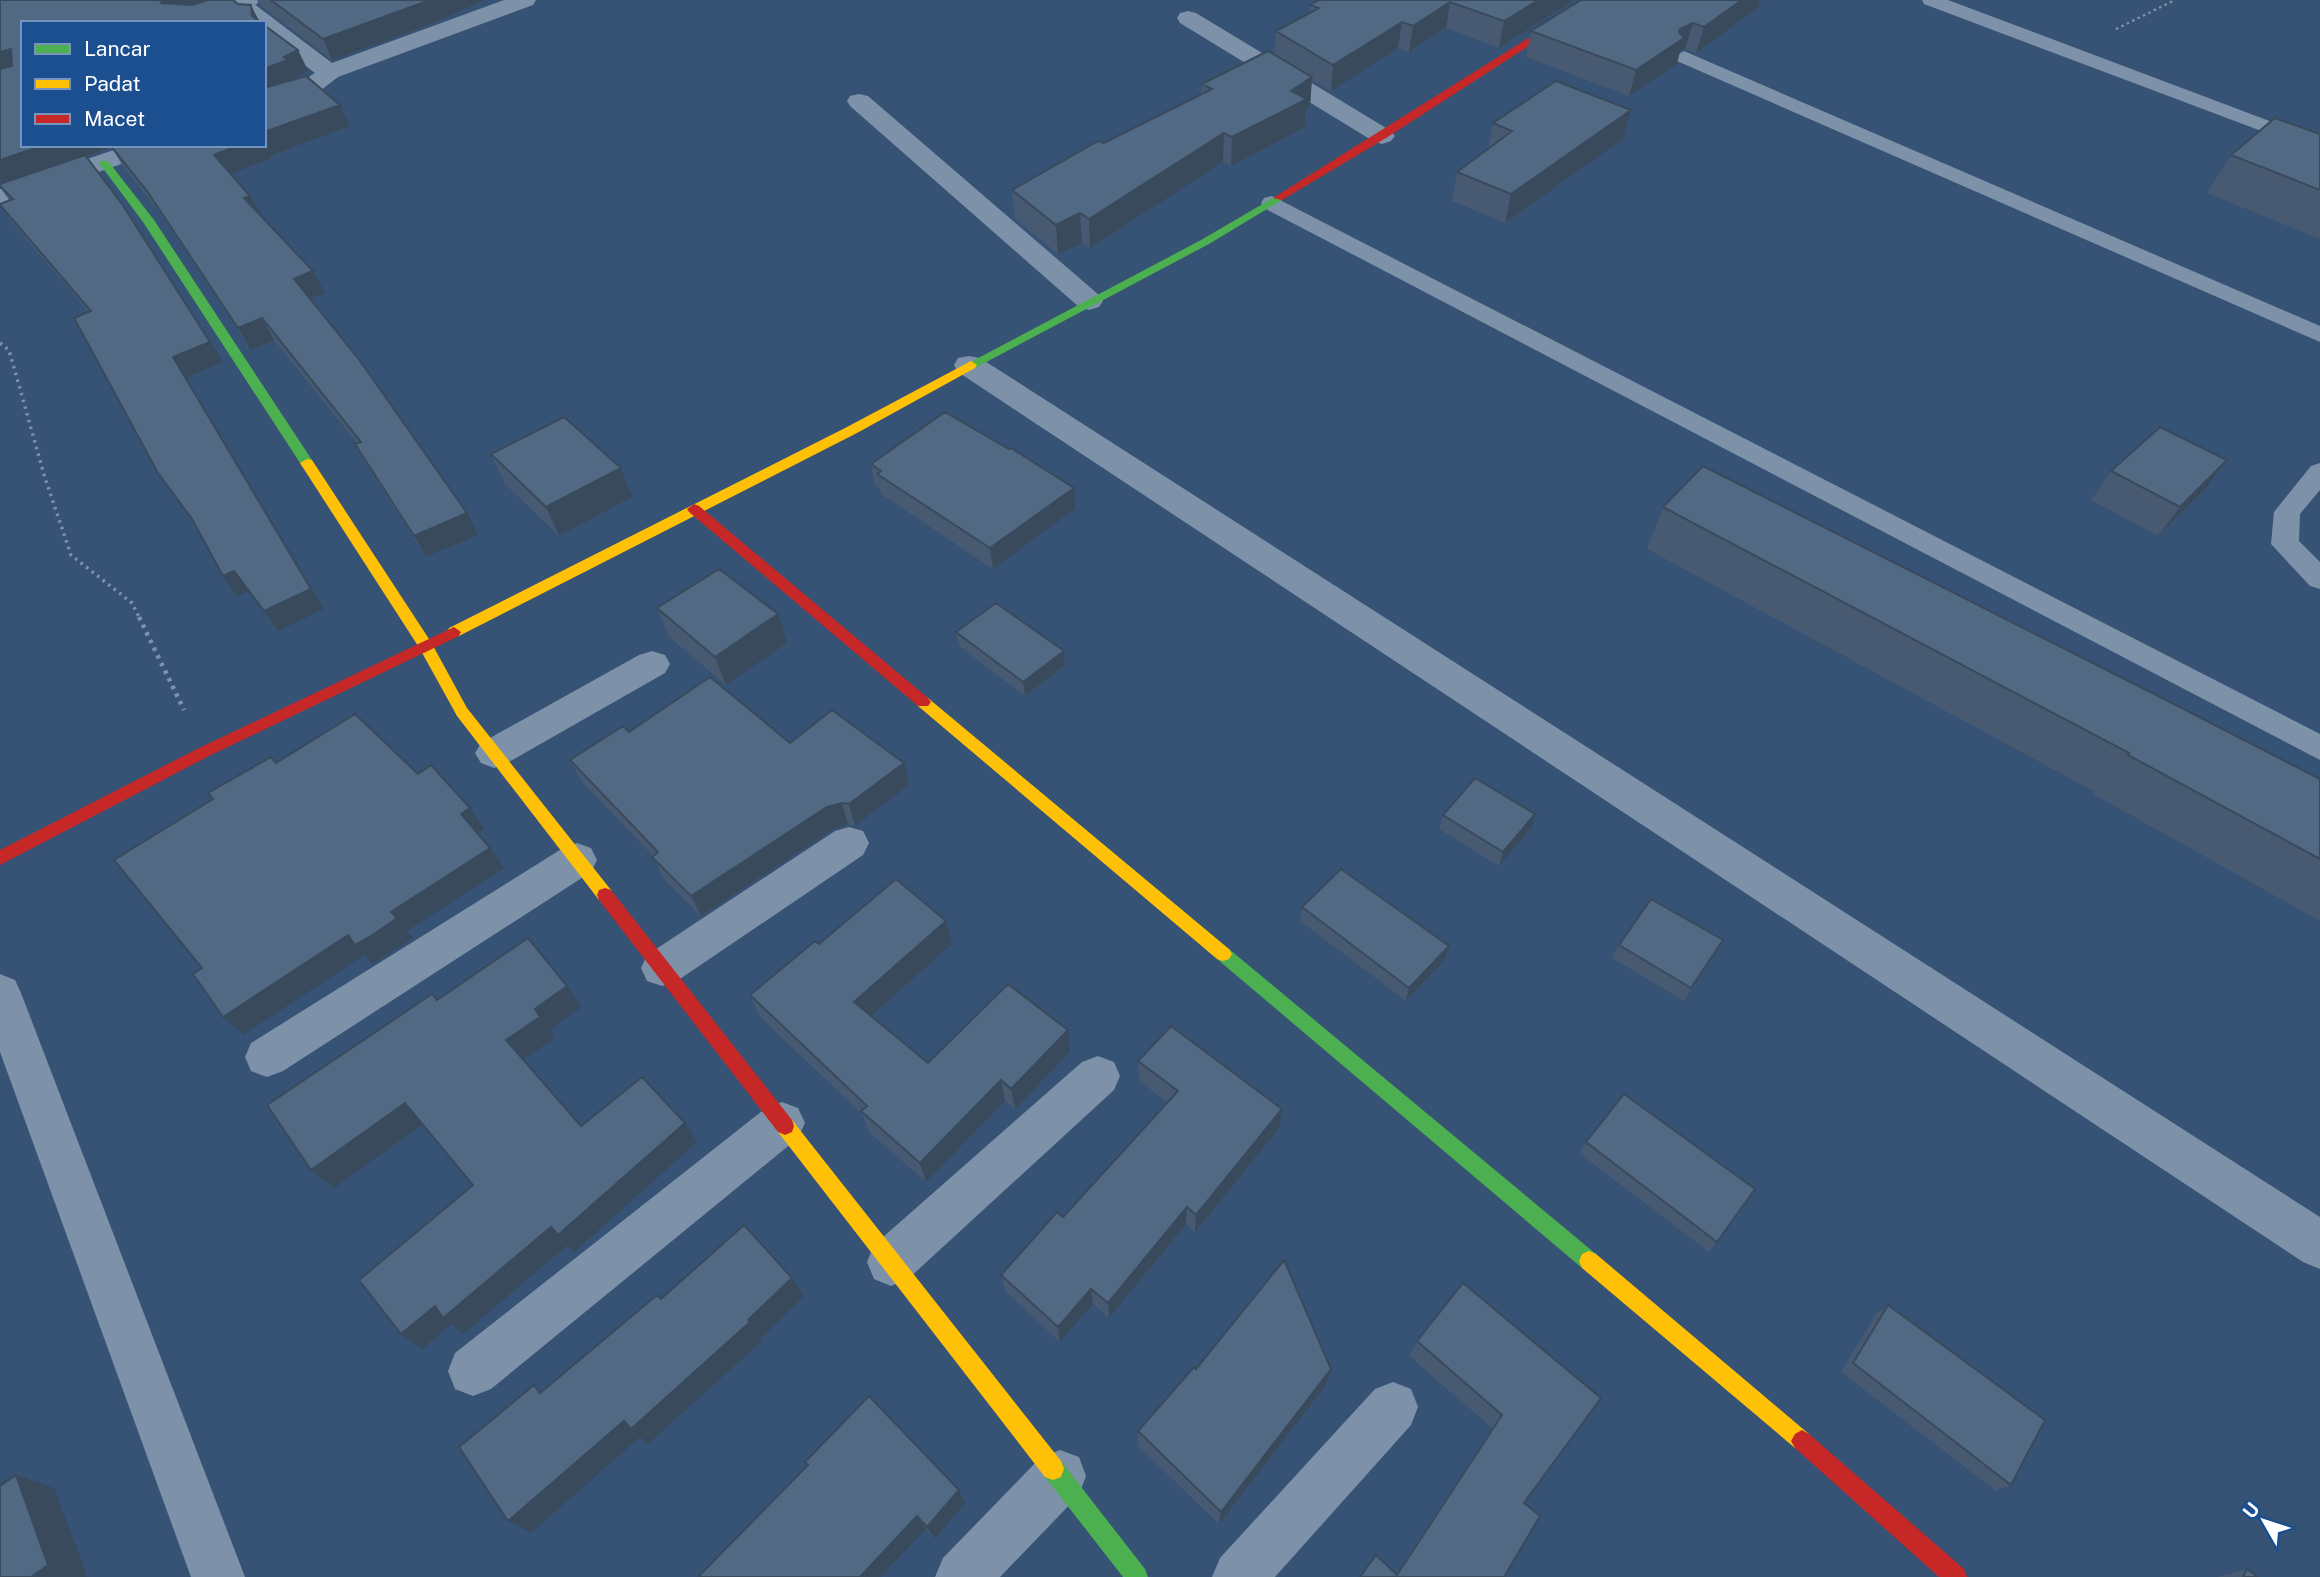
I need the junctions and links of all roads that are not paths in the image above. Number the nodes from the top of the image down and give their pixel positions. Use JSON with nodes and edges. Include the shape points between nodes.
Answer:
{"nodes":[{"id":1,"x":525,"y":0,"type":"edge"},
{"id":2,"x":1595,"y":0,"type":"edge"},
{"id":3,"x":1931,"y":0,"type":"edge"},
{"id":4,"x":242,"y":1,"type":"edge"},
{"id":5,"x":1188,"y":18,"type":"dead end"},
{"id":6,"x":189,"y":21,"type":"edge"},
{"id":7,"x":1684,"y":57,"type":"dead end"},
{"id":8,"x":329,"y":72,"type":"junction"},
{"id":9,"x":859,"y":101,"type":"dead end"},
{"id":10,"x":266,"y":103,"type":"edge"},
{"id":11,"x":1382,"y":136,"type":"junction"},
{"id":12,"x":148,"y":147,"type":"edge"},
{"id":13,"x":2320,"y":147,"type":"edge"},
{"id":14,"x":104,"y":163,"type":"junction"},
{"id":15,"x":0,"y":198,"type":"edge"},
{"id":16,"x":1272,"y":203,"type":"junction"},
{"id":17,"x":1089,"y":300,"type":"junction"},
{"id":18,"x":2320,"y":335,"type":"edge"},
{"id":19,"x":969,"y":365,"type":"junction"},
{"id":20,"x":2320,"y":472,"type":"edge"},
{"id":21,"x":694,"y":509,"type":"junction"},
{"id":22,"x":2320,"y":579,"type":"edge"},
{"id":23,"x":426,"y":646,"type":"junction"},
{"id":24,"x":652,"y":664,"type":"dead end"},
{"id":25,"x":2320,"y":748,"type":"edge"},
{"id":26,"x":494,"y":753,"type":"junction"},
{"id":27,"x":849,"y":843,"type":"dead end"},
{"id":28,"x":0,"y":858,"type":"edge"},
{"id":29,"x":578,"y":860,"type":"junction"},
{"id":30,"x":662,"y":968,"type":"junction"},
{"id":31,"x":0,"y":993,"type":"edge"},
{"id":32,"x":267,"y":1057,"type":"dead end"},
{"id":33,"x":1098,"y":1076,"type":"dead end"},
{"id":34,"x":782,"y":1122,"type":"junction"},
{"id":35,"x":2320,"y":1245,"type":"edge"},
{"id":36,"x":891,"y":1262,"type":"junction"},
{"id":37,"x":473,"y":1371,"type":"dead end"},
{"id":38,"x":1393,"y":1407,"type":"dead end"},
{"id":39,"x":1060,"y":1476,"type":"junction"},
{"id":40,"x":218,"y":1577,"type":"edge"},
{"id":41,"x":962,"y":1577,"type":"edge"},
{"id":42,"x":1138,"y":1577,"type":"edge"},
{"id":43,"x":1239,"y":1577,"type":"edge"},
{"id":44,"x":1956,"y":1577,"type":"edge"}],
"edges":[{"from":1,"to":8,"type":"street"},
{"from":2,"to":11,"type":"street"},
{"from":3,"to":13,"type":"lane"},
{"from":4,"to":6,"type":"lane"},
{"from":4,"to":8,"type":"street"},
{"from":5,"to":11,"type":"street"},
{"from":7,"to":18,"type":"lane"},
{"from":8,"to":10,"type":"street","via":[[309,88]]},
{"from":9,"to":17,"type":"street"},
{"from":11,"to":16,"type":"street"},
{"from":12,"to":14,"type":"street"},
{"from":14,"to":15,"type":"street"},
{"from":14,"to":23,"type":"street","via":[[148,220]]},
{"from":16,"to":17,"type":"street"},
{"from":16,"to":25,"type":"lane"},
{"from":17,"to":19,"type":"street"},
{"from":19,"to":21,"type":"street"},
{"from":19,"to":35,"type":"street"},
{"from":20,"to":22,"type":"lane","via":[[2287,512],[2285,544]]},
{"from":21,"to":23,"type":"street"},
{"from":21,"to":44,"type":"street","via":[[1839,1472]]},
{"from":23,"to":26,"type":"street","via":[[462,712]]},
{"from":23,"to":28,"type":"street","via":[[204,752]]},
{"from":24,"to":26,"type":"street"},
{"from":26,"to":29,"type":"street"},
{"from":27,"to":30,"type":"street"},
{"from":29,"to":30,"type":"street"},
{"from":29,"to":32,"type":"street"},
{"from":30,"to":34,"type":"street"},
{"from":31,"to":40,"type":"street"},
{"from":33,"to":36,"type":"street"},
{"from":34,"to":36,"type":"street"},
{"from":34,"to":37,"type":"street"},
{"from":36,"to":39,"type":"street"},
{"from":38,"to":43,"type":"street"},
{"from":39,"to":41,"type":"street"},
{"from":39,"to":42,"type":"street"}]}
